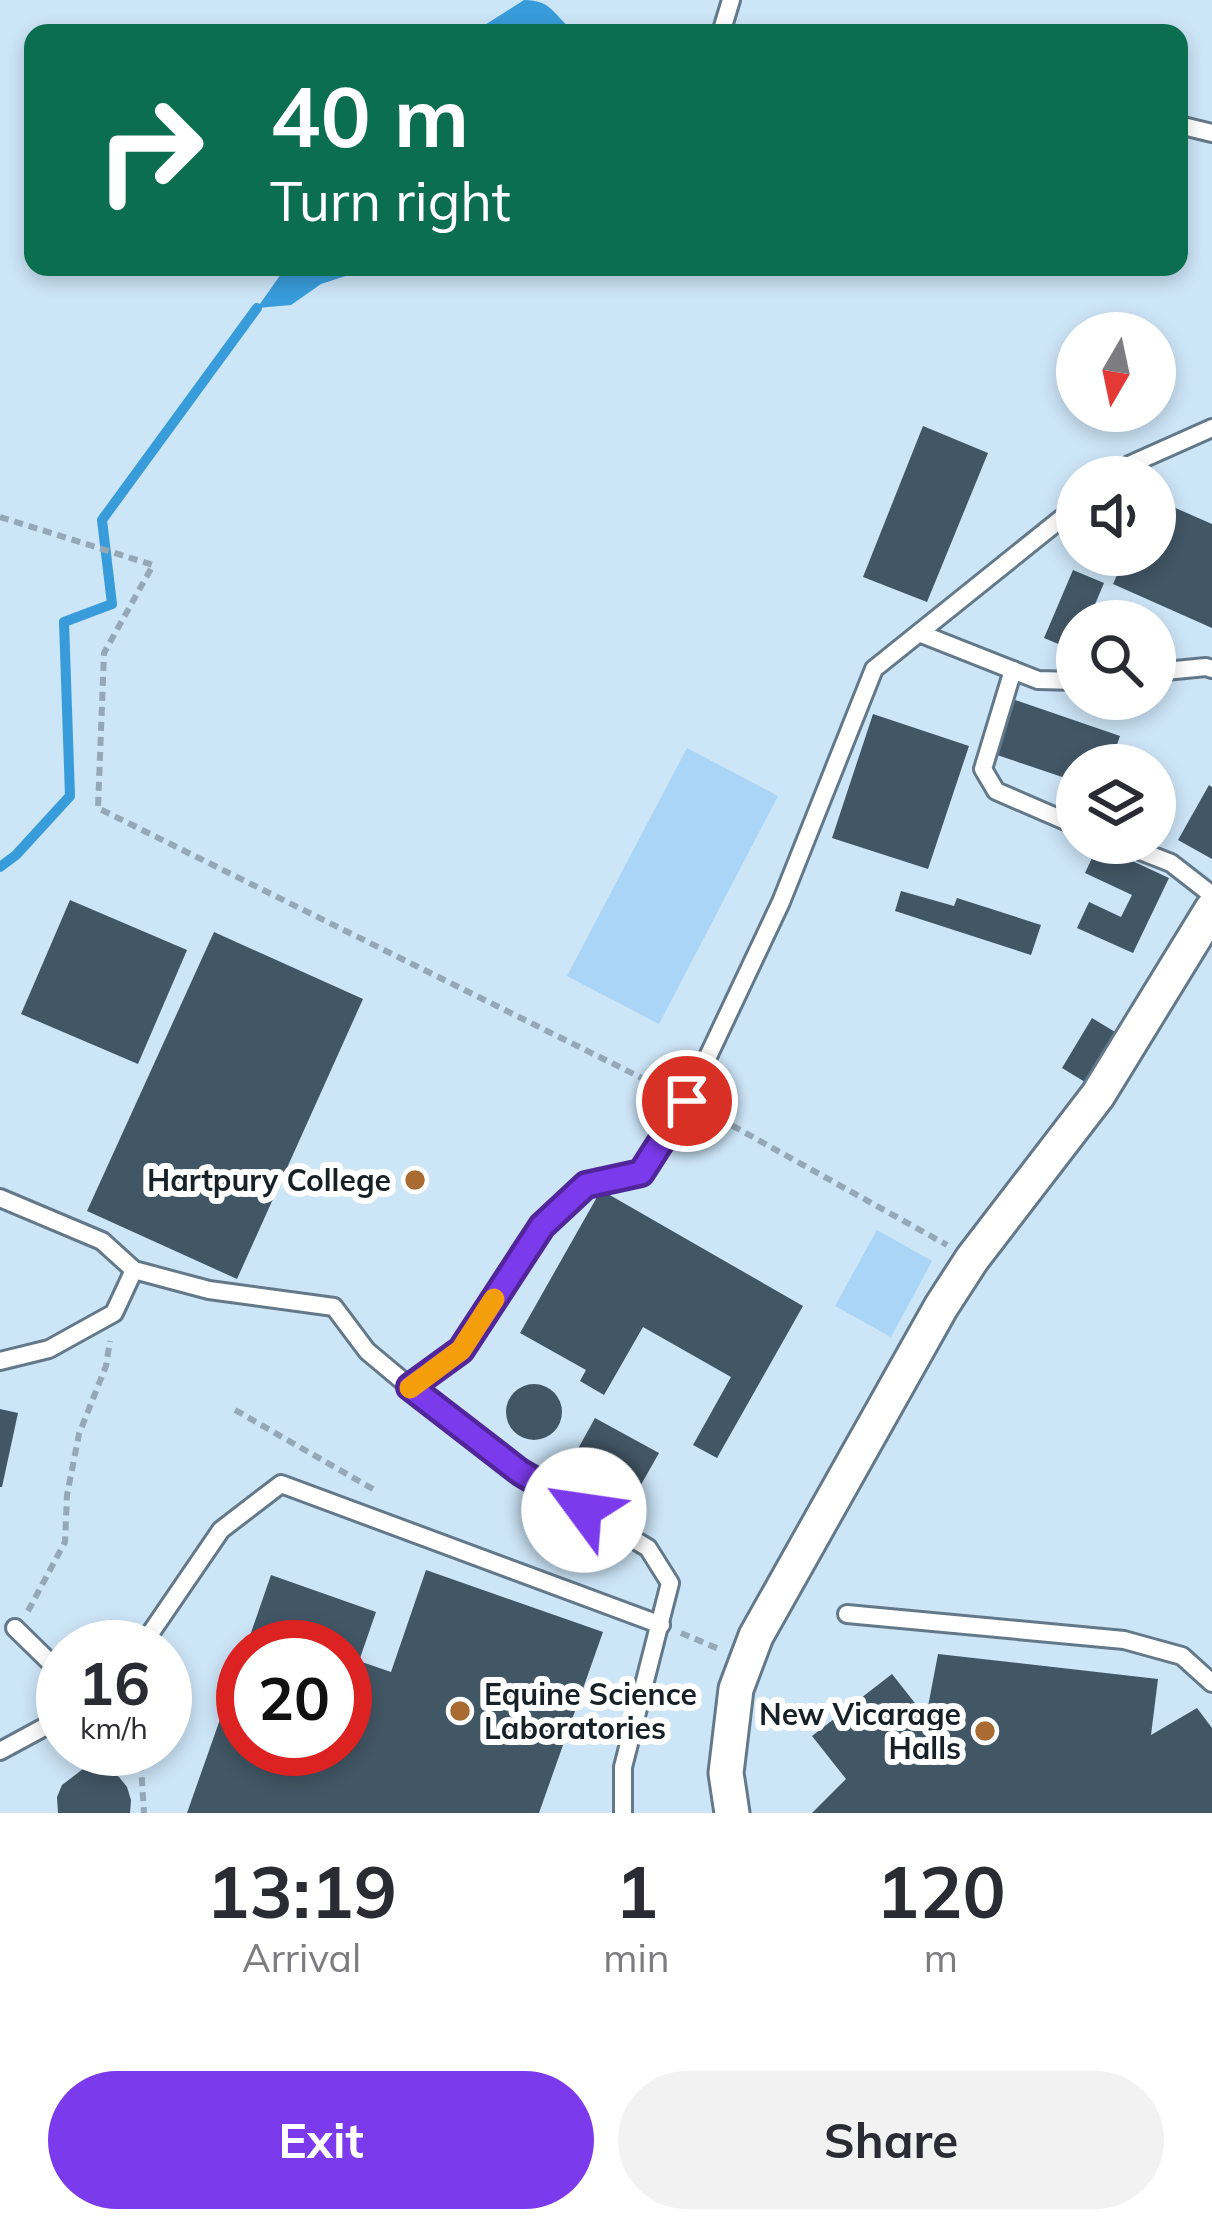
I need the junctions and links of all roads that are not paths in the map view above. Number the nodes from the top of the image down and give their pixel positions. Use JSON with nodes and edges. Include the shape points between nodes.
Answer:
{"nodes":[{"id":1,"x":1212,"y":428,"type":"edge"},
{"id":2,"x":1149,"y":456,"type":"edge"},
{"id":3,"x":1056,"y":523,"type":"edge"},
{"id":4,"x":919,"y":633,"type":"junction"},
{"id":5,"x":1212,"y":669,"type":"edge"},
{"id":6,"x":1013,"y":670,"type":"junction"},
{"id":7,"x":1176,"y":671,"type":"edge"},
{"id":8,"x":1056,"y":680,"type":"edge"},
{"id":9,"x":1056,"y":817,"type":"edge"},
{"id":10,"x":1172,"y":864,"type":"edge"},
{"id":11,"x":1212,"y":895,"type":"edge"},
{"id":12,"x":1212,"y":909,"type":"edge"},
{"id":13,"x":0,"y":1198,"type":"edge"},
{"id":14,"x":134,"y":1270,"type":"junction"},
{"id":15,"x":0,"y":1361,"type":"edge"},
{"id":16,"x":410,"y":1387,"type":"junction"},
{"id":17,"x":847,"y":1614,"type":"dead end"},
{"id":18,"x":159,"y":1620,"type":"edge"},
{"id":19,"x":661,"y":1625,"type":"junction"},
{"id":20,"x":15,"y":1628,"type":"road end"},
{"id":21,"x":36,"y":1649,"type":"edge"},
{"id":22,"x":1212,"y":1683,"type":"edge"},
{"id":23,"x":36,"y":1732,"type":"edge"},
{"id":24,"x":0,"y":1751,"type":"edge"},
{"id":25,"x":622,"y":1813,"type":"edge"},
{"id":26,"x":732,"y":1813,"type":"edge"}],
"edges":[{"from":1,"to":2,"type":"lane"},
{"from":3,"to":4,"type":"lane"},
{"from":4,"to":6,"type":"lane"},
{"from":4,"to":16,"type":"lane","via":[[874,669],[781,902],[687,1101],[641,1173],[586,1185],[542,1226],[461,1350]]},
{"from":5,"to":7,"type":"lane"},
{"from":6,"to":8,"type":"lane"},
{"from":6,"to":9,"type":"lane","via":[[983,769],[996,791]]},
{"from":10,"to":11,"type":"lane"},
{"from":12,"to":26,"type":"street","via":[[1098,1095],[941,1306],[755,1636],[736,1689],[726,1773]]},
{"from":13,"to":14,"type":"lane","via":[[102,1240]]},
{"from":14,"to":15,"type":"lane","via":[[114,1313],[49,1348]]},
{"from":14,"to":16,"type":"lane","via":[[209,1290],[334,1307],[367,1351]]},
{"from":16,"to":19,"type":"lane","via":[[520,1472],[648,1548],[670,1582]]},
{"from":17,"to":22,"type":"lane","via":[[1124,1640],[1182,1656]]},
{"from":18,"to":19,"type":"lane","via":[[220,1529],[281,1484]]},
{"from":19,"to":25,"type":"lane","via":[[623,1768]]},
{"from":20,"to":21,"type":"lane"},
{"from":23,"to":24,"type":"lane"}]}
